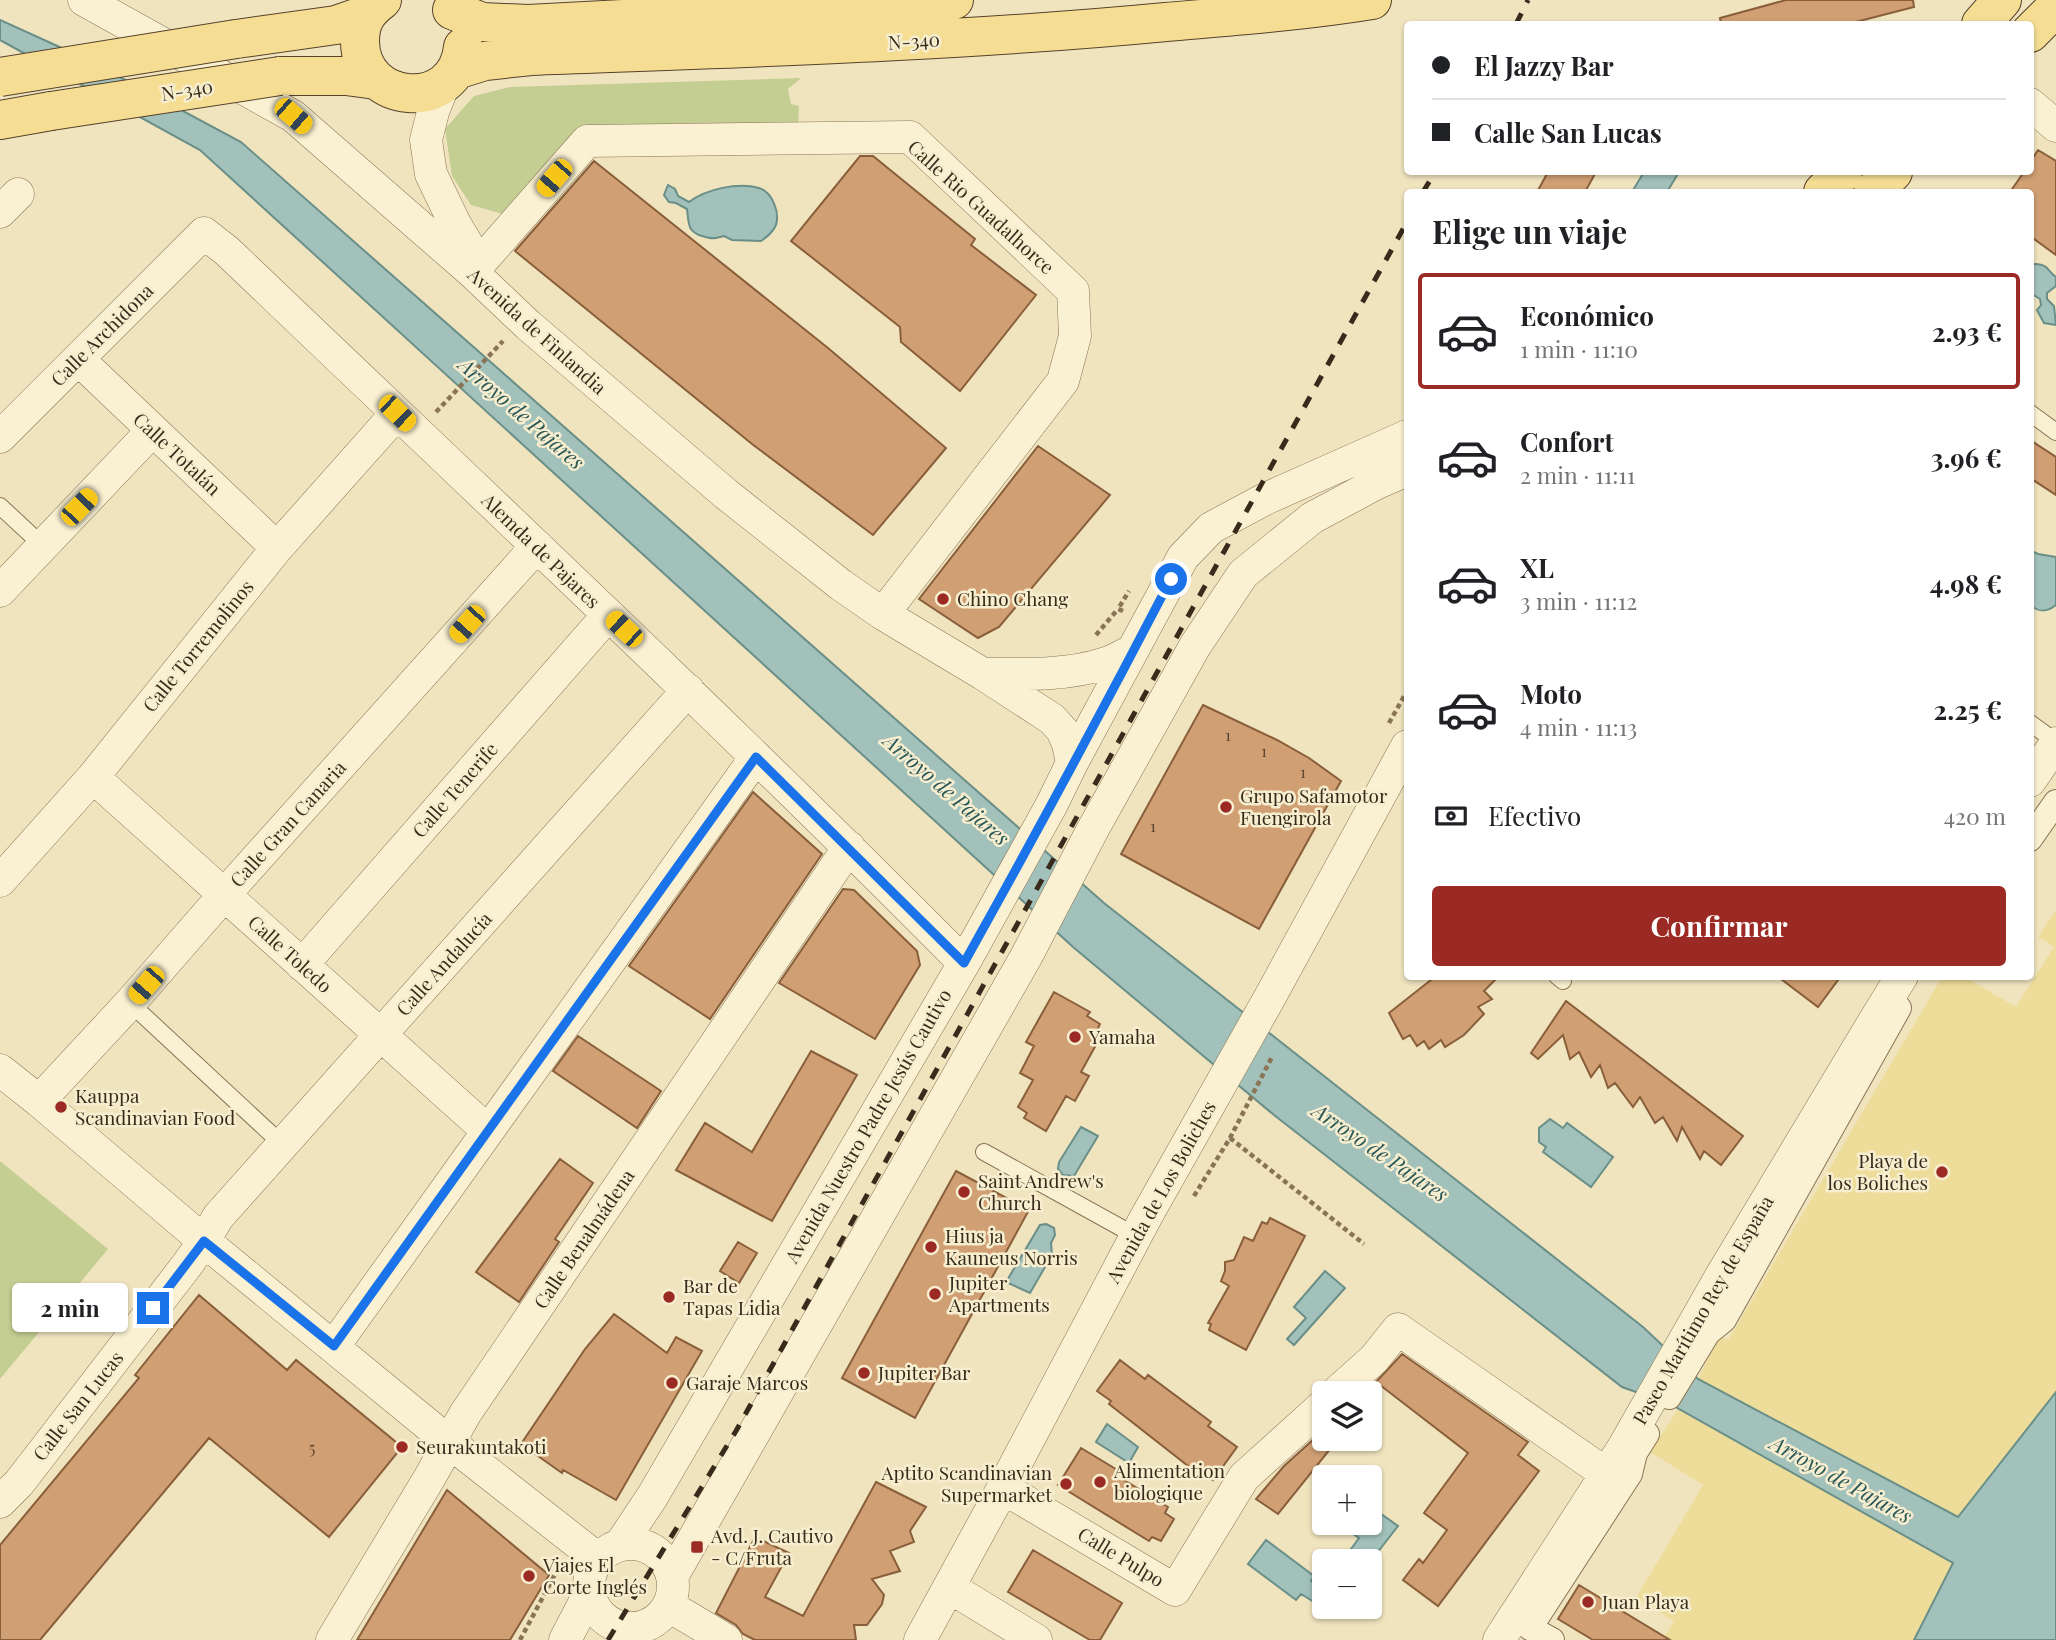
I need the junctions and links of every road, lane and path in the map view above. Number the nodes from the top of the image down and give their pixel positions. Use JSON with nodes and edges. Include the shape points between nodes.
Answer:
{"nodes":[{"id":1,"x":84,"y":0,"type":"edge"},
{"id":2,"x":954,"y":0,"type":"edge"},
{"id":3,"x":1372,"y":0,"type":"edge"},
{"id":4,"x":2001,"y":0,"type":"edge"},
{"id":5,"x":369,"y":5,"type":"edge"},
{"id":6,"x":446,"y":5,"type":"edge"},
{"id":7,"x":2056,"y":7,"type":"edge"},
{"id":8,"x":1984,"y":21,"type":"edge"},
{"id":9,"x":2034,"y":29,"type":"edge"},
{"id":10,"x":0,"y":77,"type":"edge"},
{"id":11,"x":449,"y":78,"type":"junction"},
{"id":12,"x":376,"y":80,"type":"junction"},
{"id":13,"x":2034,"y":107,"type":"edge"},
{"id":14,"x":0,"y":120,"type":"edge"},
{"id":15,"x":2056,"y":126,"type":"edge"},
{"id":16,"x":1840,"y":175,"type":"edge"},
{"id":17,"x":1890,"y":175,"type":"edge"},
{"id":18,"x":1826,"y":189,"type":"edge"},
{"id":19,"x":1875,"y":189,"type":"edge"},
{"id":20,"x":204,"y":233,"type":"joint"},
{"id":21,"x":472,"y":272,"type":"junction"},
{"id":22,"x":504,"y":340,"type":"dead end"},
{"id":23,"x":78,"y":359,"type":"junction"},
{"id":24,"x":436,"y":412,"type":"dead end"},
{"id":25,"x":397,"y":413,"type":"junction"},
{"id":26,"x":2034,"y":416,"type":"edge"},
{"id":27,"x":152,"y":431,"type":"junction"},
{"id":28,"x":2056,"y":432,"type":"edge"},
{"id":29,"x":0,"y":437,"type":"edge"},
{"id":30,"x":1404,"y":437,"type":"edge"},
{"id":31,"x":1404,"y":471,"type":"edge"},
{"id":32,"x":0,"y":506,"type":"edge"},
{"id":33,"x":43,"y":546,"type":"junction"},
{"id":34,"x":537,"y":546,"type":"junction"},
{"id":35,"x":277,"y":548,"type":"junction"},
{"id":36,"x":0,"y":591,"type":"edge"},
{"id":37,"x":883,"y":614,"type":"junction"},
{"id":38,"x":608,"y":615,"type":"junction"},
{"id":39,"x":1133,"y":650,"type":"junction"},
{"id":40,"x":983,"y":674,"type":"junction"},
{"id":41,"x":688,"y":690,"type":"junction"},
{"id":42,"x":2034,"y":726,"type":"edge"},
{"id":43,"x":2056,"y":742,"type":"edge"},
{"id":44,"x":1404,"y":751,"type":"edge"},
{"id":45,"x":756,"y":757,"type":"junction"},
{"id":46,"x":1072,"y":763,"type":"junction"},
{"id":47,"x":2034,"y":775,"type":"edge"},
{"id":48,"x":93,"y":777,"type":"junction"},
{"id":49,"x":2056,"y":802,"type":"edge"},
{"id":50,"x":2034,"y":833,"type":"edge"},
{"id":51,"x":849,"y":847,"type":"junction"},
{"id":52,"x":0,"y":881,"type":"edge"},
{"id":53,"x":224,"y":895,"type":"junction"},
{"id":54,"x":964,"y":963,"type":"junction"},
{"id":55,"x":302,"y":965,"type":"junction"},
{"id":56,"x":1900,"y":980,"type":"edge"},
{"id":57,"x":1915,"y":980,"type":"edge"},
{"id":58,"x":130,"y":1003,"type":"junction"},
{"id":59,"x":380,"y":1035,"type":"junction"},
{"id":60,"x":1278,"y":1046,"type":"dead end"},
{"id":61,"x":0,"y":1070,"type":"edge"},
{"id":62,"x":39,"y":1101,"type":"junction"},
{"id":63,"x":1235,"y":1128,"type":"dead end"},
{"id":64,"x":488,"y":1131,"type":"junction"},
{"id":65,"x":1230,"y":1138,"type":"dead end"},
{"id":66,"x":283,"y":1145,"type":"junction"},
{"id":67,"x":984,"y":1152,"type":"dead end"},
{"id":68,"x":1136,"y":1236,"type":"junction"},
{"id":69,"x":204,"y":1241,"type":"junction"},
{"id":70,"x":1364,"y":1244,"type":"dead end"},
{"id":71,"x":1701,"y":1329,"type":"junction"},
{"id":72,"x":334,"y":1346,"type":"junction"},
{"id":73,"x":1349,"y":1381,"type":"edge"},
{"id":74,"x":1312,"y":1416,"type":"edge"},
{"id":75,"x":449,"y":1442,"type":"junction"},
{"id":76,"x":1621,"y":1458,"type":"junction"},
{"id":77,"x":1003,"y":1488,"type":"junction"},
{"id":78,"x":0,"y":1502,"type":"edge"},
{"id":79,"x":573,"y":1538,"type":"junction"},
{"id":80,"x":609,"y":1552,"type":"junction"},
{"id":81,"x":673,"y":1575,"type":"junction"},
{"id":82,"x":949,"y":1587,"type":"junction"},
{"id":83,"x":589,"y":1594,"type":"junction"},
{"id":84,"x":653,"y":1623,"type":"edge"},
{"id":85,"x":693,"y":1632,"type":"edge"},
{"id":86,"x":332,"y":1640,"type":"edge"},
{"id":87,"x":520,"y":1640,"type":"edge"},
{"id":88,"x":565,"y":1640,"type":"edge"},
{"id":89,"x":726,"y":1640,"type":"edge"},
{"id":90,"x":920,"y":1640,"type":"edge"},
{"id":91,"x":1037,"y":1640,"type":"edge"},
{"id":92,"x":1499,"y":1640,"type":"edge"},
{"id":93,"x":1552,"y":1640,"type":"edge"}],
"edges":[{"from":1,"to":21,"type":"street","name":"Avenida de Finlandia","via":[[293,116]]},
{"from":2,"to":6,"type":"main road","name":"N-340","via":[[528,24],[482,22]]},
{"from":3,"to":11,"type":"main road","name":"N-340","via":[[1090,29],[531,57],[485,61]]},
{"from":4,"to":8,"type":"main road"},
{"from":5,"to":10,"type":"main road","bridge":true,"via":[[336,26]]},
{"from":5,"to":12,"type":"main road","via":[[360,44],[363,60]]},
{"from":6,"to":11,"type":"main road","name":"N-340","via":[[463,32],[463,50]]},
{"from":7,"to":9,"type":"main road"},
{"from":11,"to":12,"type":"main road","name":"N-340","via":[[418,94],[395,92]]},
{"from":11,"to":21,"type":"street","via":[[433,111],[426,140],[431,174],[467,244]]},
{"from":12,"to":14,"type":"main road","name":"N-340","bridge":true,"via":[[280,76]]},
{"from":13,"to":15,"type":"street"},
{"from":16,"to":18,"type":"main road"},
{"from":17,"to":19,"type":"main road"},
{"from":20,"to":23,"type":"street","name":"Calle Archidona"},
{"from":20,"to":25,"type":"street","name":"Alemda de Pajares"},
{"from":21,"to":37,"type":"street","name":"Avenida de Finlandia","via":[[726,494]]},
{"from":21,"to":37,"type":"street","name":"Calle Rio Guadalhorce","via":[[587,141],[911,137],[1073,291],[1075,336],[1063,382]]},
{"from":22,"to":24,"type":"path"},
{"from":23,"to":27,"type":"street","name":"Calle Totalán"},
{"from":23,"to":29,"type":"street","name":"Calle Archidona"},
{"from":25,"to":34,"type":"street","name":"Alemda de Pajares"},
{"from":25,"to":35,"type":"street","name":"Calle Torremolinos"},
{"from":26,"to":28,"type":"lane"},
{"from":27,"to":33,"type":"street"},
{"from":27,"to":35,"type":"street","name":"Calle Totalán"},
{"from":30,"to":39,"type":"street","name":"Avenida Nuestro Padre Jesús Cautivo","via":[[1211,528],[1183,558]]},
{"from":31,"to":81,"type":"street","via":[[1312,518],[1243,574],[1195,646],[1026,957]]},
{"from":32,"to":33,"type":"lane"},
{"from":33,"to":36,"type":"street"},
{"from":34,"to":38,"type":"street","name":"Alemda de Pajares"},
{"from":34,"to":53,"type":"street","name":"Calle Gran Canaria"},
{"from":35,"to":48,"type":"street","name":"Calle Torremolinos"},
{"from":37,"to":40,"type":"street","name":"Avenida de Finlandia"},
{"from":38,"to":41,"type":"street","name":"Alemda de Pajares"},
{"from":38,"to":55,"type":"street","name":"Calle Tenerife"},
{"from":39,"to":40,"type":"street","via":[[1106,664],[1081,669]]},
{"from":39,"to":46,"type":"street","name":"Avenida Nuestro Padre Jesús Cautivo"},
{"from":40,"to":46,"type":"street","name":"Avenida de Finlandia","via":[[1052,719],[1065,737]]},
{"from":41,"to":45,"type":"street","name":"Alemda de Pajares"},
{"from":41,"to":59,"type":"street","name":"Calle Andalucía"},
{"from":42,"to":43,"type":"lane"},
{"from":43,"to":47,"type":"street"},
{"from":44,"to":68,"type":"street","name":"Avenida de Los Boliches"},
{"from":45,"to":51,"type":"street","name":"Alemda de Pajares"},
{"from":45,"to":64,"type":"street"},
{"from":46,"to":54,"type":"street","name":"Avenida Nuestro Padre Jesús Cautivo"},
{"from":48,"to":52,"type":"street","name":"Calle Torremolinos"},
{"from":48,"to":53,"type":"street","name":"Calle Toledo"},
{"from":49,"to":50,"type":"street"},
{"from":51,"to":54,"type":"street","name":"Alemda de Pajares"},
{"from":51,"to":75,"type":"street","name":"Calle Benalmádena"},
{"from":53,"to":55,"type":"street","name":"Calle Toledo"},
{"from":53,"to":58,"type":"street","name":"Calle Gran Canaria"},
{"from":54,"to":80,"type":"street","name":"Avenida Nuestro Padre Jesús Cautivo","via":[[652,1497]]},
{"from":55,"to":59,"type":"street","name":"Calle Toledo"},
{"from":56,"to":71,"type":"street","name":"Paseo Marítimo Rey de España","via":[[1727,1265]]},
{"from":57,"to":71,"type":"street","via":[[1724,1320]]},
{"from":58,"to":62,"type":"street","name":"Calle Gran Canaria"},
{"from":58,"to":66,"type":"lane"},
{"from":59,"to":64,"type":"street","name":"Calle Toledo"},
{"from":59,"to":66,"type":"street","name":"Calle Andalucía"},
{"from":60,"to":63,"type":"path"},
{"from":61,"to":62,"type":"street"},
{"from":62,"to":69,"type":"street"},
{"from":64,"to":72,"type":"street"},
{"from":65,"to":70,"type":"path"},
{"from":66,"to":69,"type":"street","name":"Calle Andalucía","via":[[218,1217]]},
{"from":67,"to":68,"type":"lane"},
{"from":68,"to":77,"type":"street","name":"Avenida de Los Boliches"},
{"from":69,"to":72,"type":"street"},
{"from":69,"to":78,"type":"street","name":"Calle San Lucas"},
{"from":71,"to":76,"type":"street","name":"Paseo Marítimo Rey de España"},
{"from":72,"to":75,"type":"street"},
{"from":73,"to":76,"type":"street","via":[[1398,1329]]},
{"from":74,"to":77,"type":"street","name":"Calle Pulpo","via":[[1244,1477],[1175,1590]]},
{"from":75,"to":79,"type":"street"},
{"from":75,"to":86,"type":"street","name":"Calle Benalmádena"},
{"from":76,"to":92,"type":"street","name":"Paseo Marítimo Rey de España"},
{"from":76,"to":93,"type":"street","via":[[1630,1474],[1530,1628]]},
{"from":77,"to":82,"type":"street","name":"Avenida de Los Boliches"},
{"from":79,"to":80,"type":"street"},
{"from":79,"to":87,"type":"path"},
{"from":80,"to":81,"type":"street","via":[[634,1543],[647,1546],[659,1552]]},
{"from":80,"to":83,"type":"street","via":[[592,1570]]},
{"from":81,"to":84,"type":"street","via":[[674,1585]]},
{"from":82,"to":90,"type":"street","name":"Avenida de Los Boliches"},
{"from":82,"to":91,"type":"street"},
{"from":83,"to":84,"type":"street","via":[[601,1616],[612,1623],[624,1628]]},
{"from":83,"to":88,"type":"street"},
{"from":84,"to":85,"type":"street"},
{"from":85,"to":89,"type":"street"}]}
